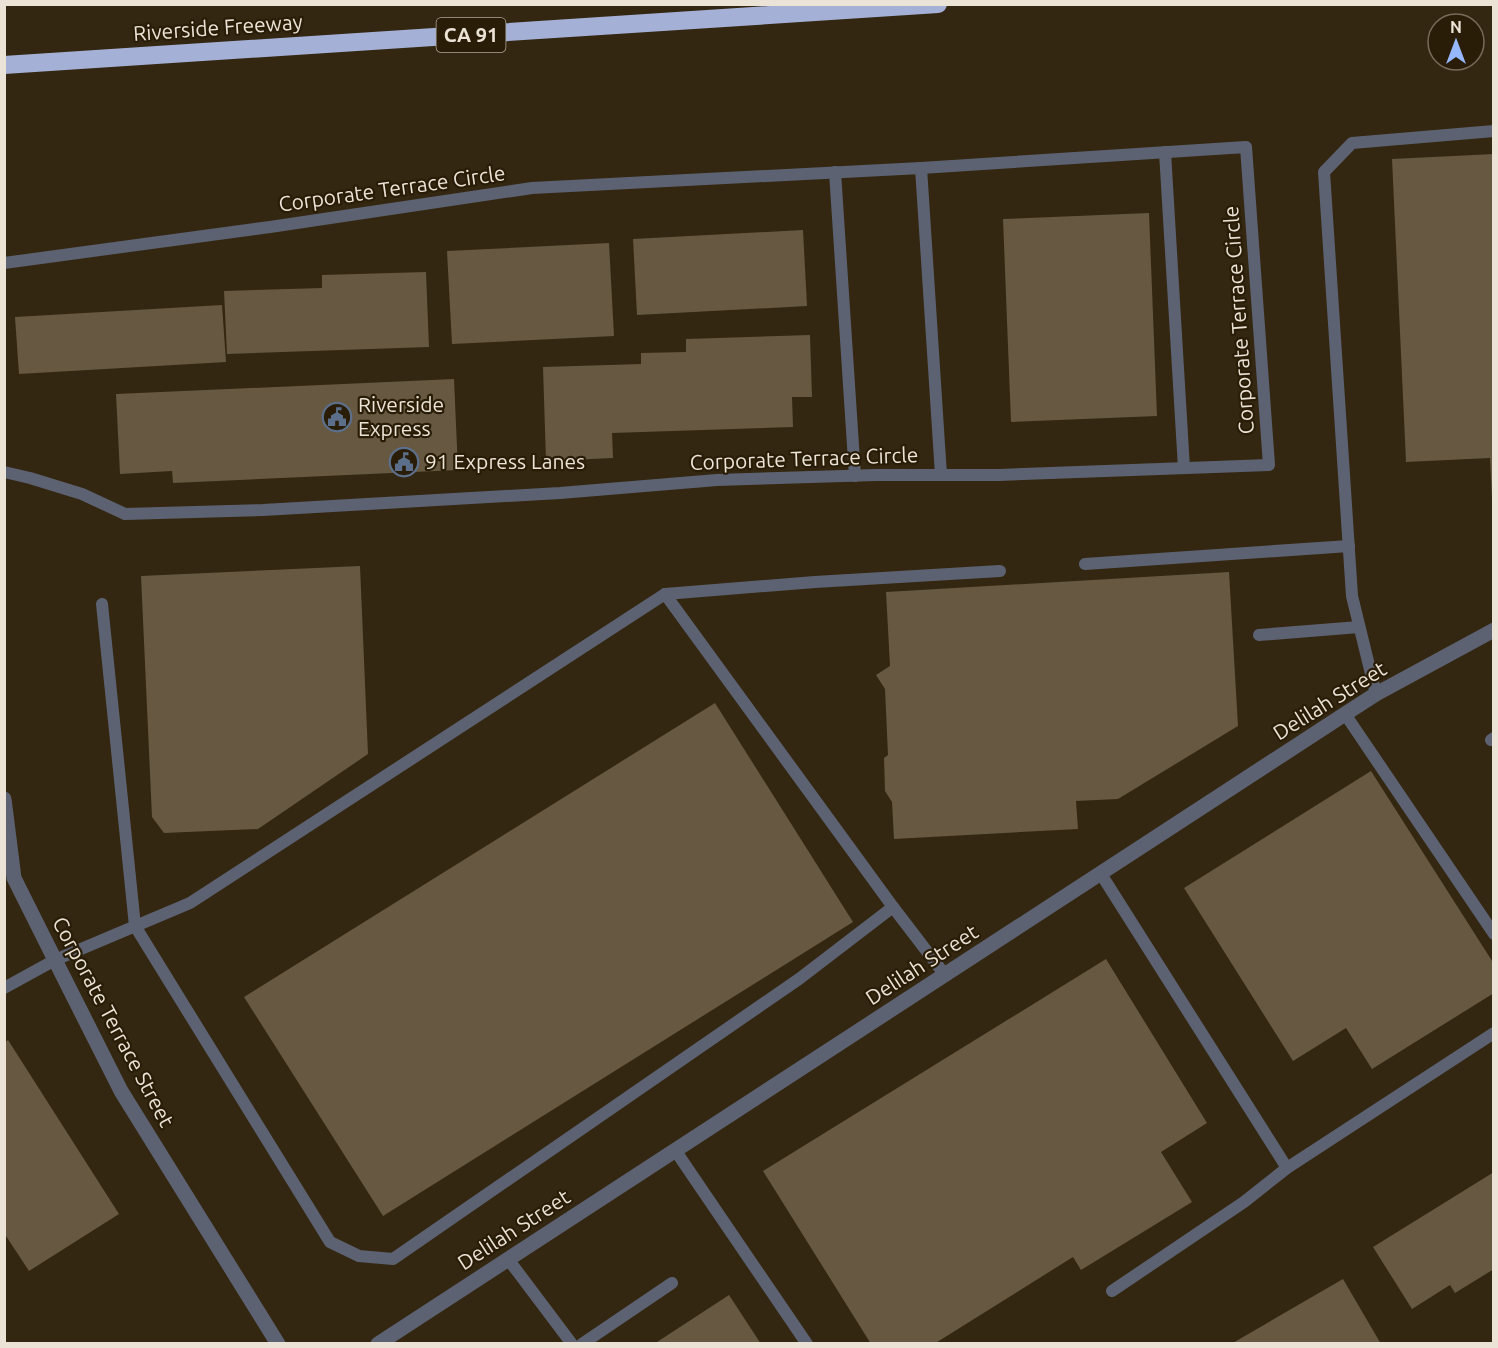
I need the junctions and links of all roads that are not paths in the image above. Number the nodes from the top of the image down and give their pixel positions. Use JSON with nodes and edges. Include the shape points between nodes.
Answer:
{"nodes":[{"id":1,"x":938,"y":4,"type":"edge"},
{"id":2,"x":4,"y":65,"type":"edge"},
{"id":3,"x":1494,"y":131,"type":"edge"},
{"id":4,"x":1166,"y":152,"type":"junction"},
{"id":5,"x":921,"y":168,"type":"junction"},
{"id":6,"x":835,"y":172,"type":"junction"},
{"id":7,"x":4,"y":263,"type":"edge"},
{"id":8,"x":1184,"y":468,"type":"junction"},
{"id":9,"x":4,"y":472,"type":"edge"},
{"id":10,"x":941,"y":475,"type":"junction"},
{"id":11,"x":855,"y":476,"type":"junction"},
{"id":12,"x":1349,"y":546,"type":"junction"},
{"id":13,"x":1085,"y":564,"type":"dead end"},
{"id":14,"x":1000,"y":571,"type":"dead end"},
{"id":15,"x":665,"y":594,"type":"junction"},
{"id":16,"x":102,"y":603,"type":"dead end"},
{"id":17,"x":1359,"y":627,"type":"junction"},
{"id":18,"x":1494,"y":630,"type":"edge"},
{"id":19,"x":1259,"y":635,"type":"dead end"},
{"id":20,"x":1376,"y":694,"type":"junction"},
{"id":21,"x":1345,"y":714,"type":"junction"},
{"id":22,"x":4,"y":799,"type":"edge"},
{"id":23,"x":1101,"y":874,"type":"junction"},
{"id":24,"x":893,"y":907,"type":"junction"},
{"id":25,"x":135,"y":926,"type":"junction"},
{"id":26,"x":1494,"y":934,"type":"edge"},
{"id":27,"x":55,"y":960,"type":"junction"},
{"id":28,"x":945,"y":975,"type":"junction"},
{"id":29,"x":4,"y":988,"type":"edge"},
{"id":30,"x":1494,"y":1033,"type":"edge"},
{"id":31,"x":675,"y":1150,"type":"junction"},
{"id":32,"x":1287,"y":1168,"type":"junction"},
{"id":33,"x":508,"y":1259,"type":"junction"},
{"id":34,"x":672,"y":1284,"type":"dead end"},
{"id":35,"x":1112,"y":1291,"type":"dead end"},
{"id":36,"x":278,"y":1344,"type":"edge"},
{"id":37,"x":378,"y":1344,"type":"edge"},
{"id":38,"x":572,"y":1344,"type":"edge"},
{"id":39,"x":582,"y":1344,"type":"edge"},
{"id":40,"x":807,"y":1344,"type":"edge"}],
"edges":[{"from":1,"to":2,"type":"highway","name":"Riverside Freeway","number":"CA 91"},
{"from":3,"to":12,"type":"lane","via":[[1352,143],[1324,172]]},
{"from":4,"to":5,"type":"lane","name":"Corporate Terrace Circle"},
{"from":4,"to":8,"type":"lane"},
{"from":4,"to":8,"type":"lane","name":"Corporate Terrace Circle","via":[[1246,147],[1269,465]]},
{"from":5,"to":6,"type":"lane","name":"Corporate Terrace Circle"},
{"from":5,"to":10,"type":"lane"},
{"from":6,"to":7,"type":"lane","name":"Corporate Terrace Circle","via":[[532,188]]},
{"from":6,"to":11,"type":"lane"},
{"from":8,"to":10,"type":"lane","name":"Corporate Terrace Circle"},
{"from":9,"to":11,"type":"lane","name":"Corporate Terrace Circle","via":[[81,494],[125,514],[560,493],[717,480]]},
{"from":10,"to":11,"type":"lane","name":"Corporate Terrace Circle"},
{"from":12,"to":13,"type":"lane"},
{"from":12,"to":17,"type":"lane","via":[[1352,596]]},
{"from":14,"to":15,"type":"lane"},
{"from":15,"to":24,"type":"lane"},
{"from":15,"to":25,"type":"lane","via":[[190,903]]},
{"from":16,"to":25,"type":"lane"},
{"from":17,"to":19,"type":"lane"},
{"from":17,"to":20,"type":"lane"},
{"from":18,"to":20,"type":"street","name":"Delilah Street"},
{"from":20,"to":21,"type":"street","name":"Delilah Street"},
{"from":21,"to":23,"type":"street","name":"Delilah Street"},
{"from":21,"to":26,"type":"lane"},
{"from":22,"to":27,"type":"street","name":"Corporate Terrace Street","via":[[14,878]]},
{"from":23,"to":28,"type":"street","name":"Delilah Street"},
{"from":23,"to":32,"type":"lane"},
{"from":24,"to":25,"type":"lane","via":[[799,979],[393,1259],[359,1256],[330,1242]]},
{"from":24,"to":28,"type":"lane"},
{"from":25,"to":27,"type":"lane"},
{"from":27,"to":29,"type":"lane"},
{"from":27,"to":36,"type":"street","name":"Corporate Terrace Street","via":[[121,1091]]},
{"from":28,"to":31,"type":"street","name":"Delilah Street"},
{"from":30,"to":32,"type":"lane"},
{"from":31,"to":33,"type":"street","name":"Delilah Street"},
{"from":31,"to":40,"type":"lane"},
{"from":32,"to":35,"type":"lane","via":[[1244,1202]]},
{"from":33,"to":37,"type":"street","name":"Delilah Street"},
{"from":33,"to":38,"type":"lane"},
{"from":34,"to":39,"type":"lane"}]}
